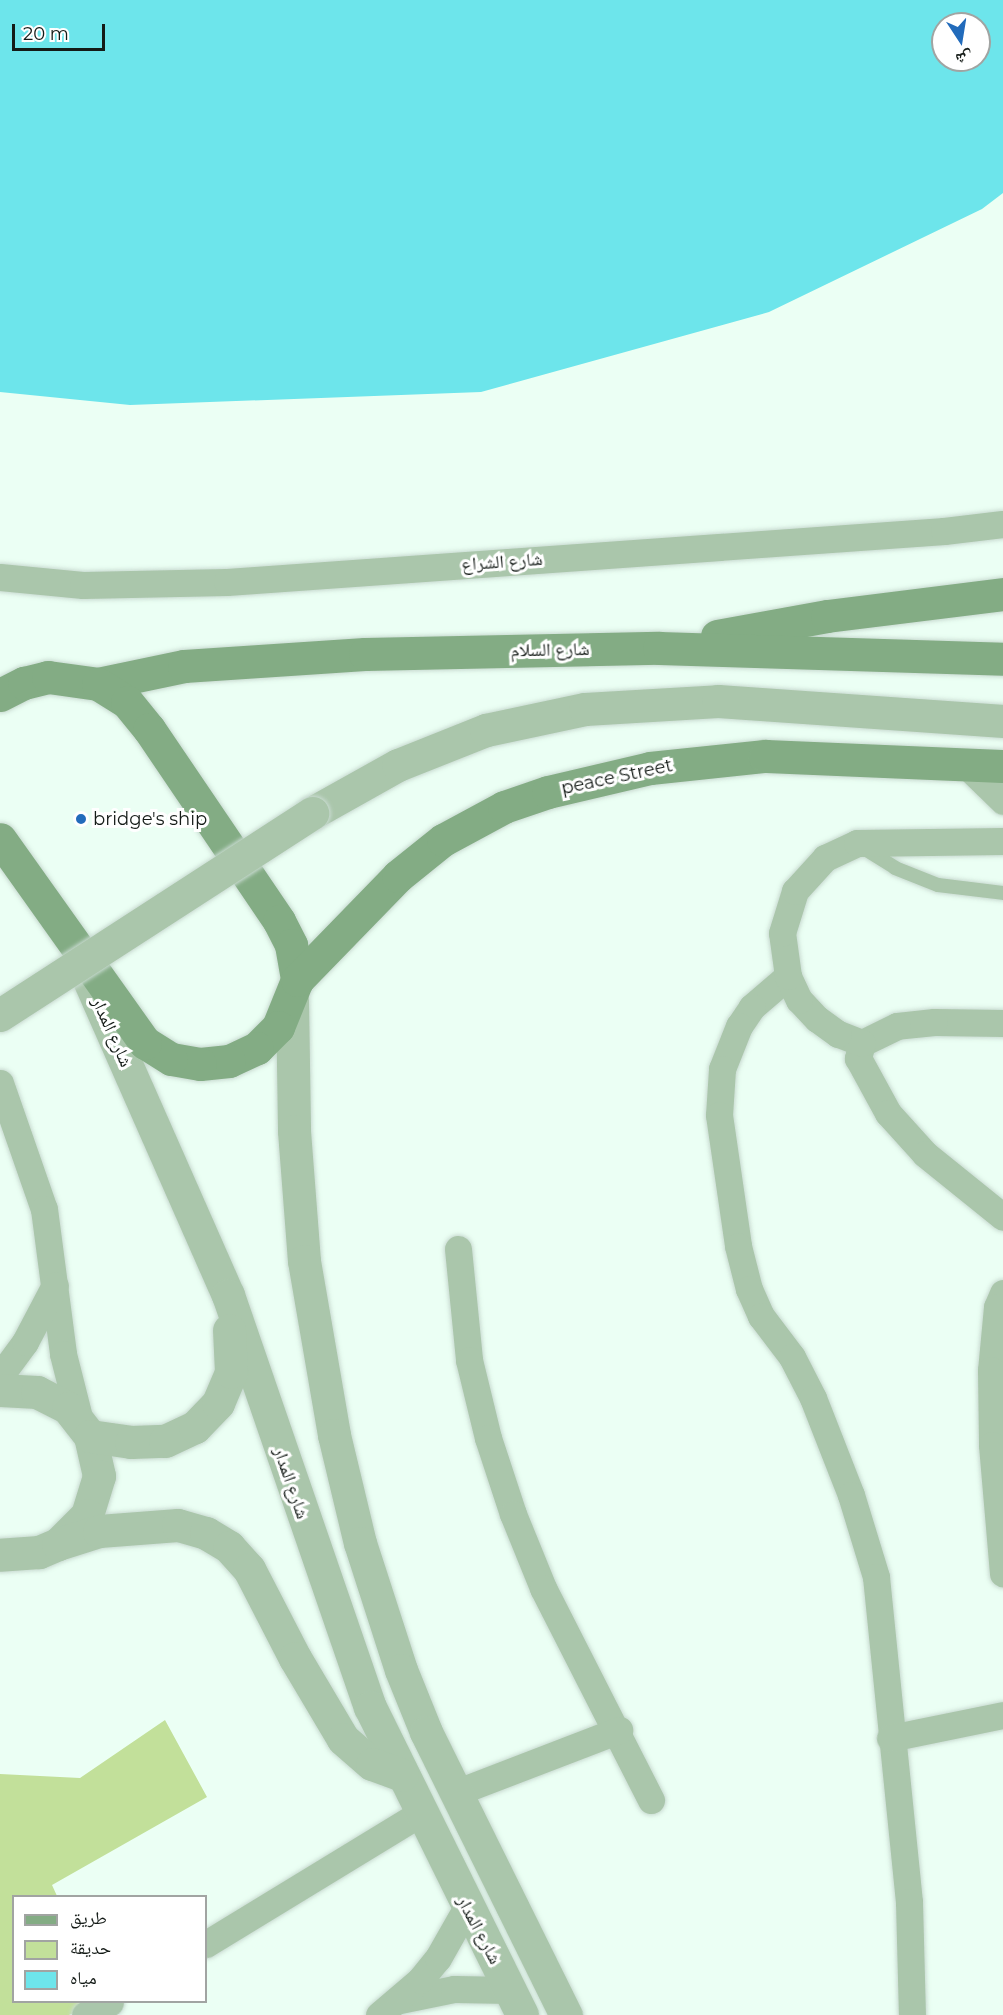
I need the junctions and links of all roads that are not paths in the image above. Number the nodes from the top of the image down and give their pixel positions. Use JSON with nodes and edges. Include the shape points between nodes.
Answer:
{"nodes":[{"id":1,"x":1003,"y":524,"type":"edge"},
{"id":2,"x":0,"y":577,"type":"edge"},
{"id":3,"x":1003,"y":594,"type":"edge"},
{"id":4,"x":659,"y":648,"type":"junction"},
{"id":5,"x":1003,"y":659,"type":"edge"},
{"id":6,"x":0,"y":667,"type":"edge"},
{"id":7,"x":48,"y":677,"type":"junction"},
{"id":8,"x":98,"y":684,"type":"junction"},
{"id":9,"x":0,"y":695,"type":"edge"},
{"id":10,"x":1003,"y":722,"type":"edge"},
{"id":11,"x":965,"y":764,"type":"junction"},
{"id":12,"x":1003,"y":766,"type":"edge"},
{"id":13,"x":1003,"y":801,"type":"edge"},
{"id":14,"x":0,"y":839,"type":"edge"},
{"id":15,"x":1003,"y":841,"type":"edge"},
{"id":16,"x":857,"y":843,"type":"junction"},
{"id":17,"x":11,"y":863,"type":"edge"},
{"id":18,"x":1003,"y":894,"type":"edge"},
{"id":19,"x":73,"y":945,"type":"junction"},
{"id":20,"x":788,"y":976,"type":"junction"},
{"id":21,"x":295,"y":990,"type":"junction"},
{"id":22,"x":0,"y":1015,"type":"edge"},
{"id":23,"x":1003,"y":1023,"type":"edge"},
{"id":24,"x":862,"y":1043,"type":"junction"},
{"id":25,"x":0,"y":1083,"type":"edge"},
{"id":26,"x":1003,"y":1217,"type":"edge"},
{"id":27,"x":458,"y":1249,"type":"dead end"},
{"id":28,"x":55,"y":1285,"type":"junction"},
{"id":29,"x":1003,"y":1293,"type":"edge"},
{"id":30,"x":228,"y":1295,"type":"junction"},
{"id":31,"x":0,"y":1376,"type":"edge"},
{"id":32,"x":0,"y":1390,"type":"edge"},
{"id":33,"x":85,"y":1429,"type":"junction"},
{"id":34,"x":58,"y":1544,"type":"junction"},
{"id":35,"x":6,"y":1558,"type":"edge"},
{"id":36,"x":1003,"y":1574,"type":"edge"},
{"id":37,"x":1003,"y":1715,"type":"edge"},
{"id":38,"x":619,"y":1730,"type":"junction"},
{"id":39,"x":890,"y":1738,"type":"junction"},
{"id":40,"x":402,"y":1775,"type":"junction"},
{"id":41,"x":454,"y":1793,"type":"junction"},
{"id":42,"x":651,"y":1800,"type":"dead end"},
{"id":43,"x":421,"y":1813,"type":"junction"},
{"id":44,"x":467,"y":1907,"type":"junction"},
{"id":45,"x":207,"y":1943,"type":"edge"},
{"id":46,"x":516,"y":2002,"type":"edge"},
{"id":47,"x":107,"y":2003,"type":"edge"},
{"id":48,"x":389,"y":2008,"type":"edge"},
{"id":49,"x":86,"y":2015,"type":"edge"},
{"id":50,"x":566,"y":2015,"type":"edge"},
{"id":51,"x":912,"y":2015,"type":"edge"}],
"edges":[{"from":1,"to":2,"type":"street","name":"شارع الشراع","via":[[226,582],[83,585]]},
{"from":3,"to":4,"type":"main road","via":[[827,616]]},
{"from":4,"to":5,"type":"main road","name":"شارع السلام"},
{"from":4,"to":8,"type":"main road","name":"شارع السلام","via":[[365,654],[269,660],[184,666]]},
{"from":6,"to":7,"type":"main road"},
{"from":7,"to":8,"type":"main road"},
{"from":7,"to":9,"type":"main road"},
{"from":8,"to":21,"type":"main road","via":[[127,702],[149,729],[240,863],[291,945]]},
{"from":10,"to":22,"type":"street","bridge":true,"via":[[718,701],[585,709],[486,730],[398,765],[312,813]]},
{"from":11,"to":12,"type":"main road","name":"peace Street"},
{"from":11,"to":13,"type":"street"},
{"from":11,"to":21,"type":"main road","name":"peace Street","via":[[753,756],[650,768],[548,792],[504,807],[443,840],[398,876]]},
{"from":14,"to":17,"type":"main road","name":"peace Street"},
{"from":15,"to":16,"type":"street"},
{"from":16,"to":18,"type":"lane","via":[[895,868],[938,885]]},
{"from":16,"to":20,"type":"street","via":[[825,858],[795,891],[782,933]]},
{"from":17,"to":19,"type":"main road","name":"peace Street"},
{"from":19,"to":21,"type":"main road","name":"peace Street","via":[[145,1043],[171,1059],[200,1064],[229,1061],[248,1052],[278,1027]]},
{"from":19,"to":30,"type":"street","name":"شارع المدار"},
{"from":20,"to":24,"type":"street","via":[[799,1000],[817,1019],[838,1034]]},
{"from":20,"to":39,"type":"street","via":[[752,1007],[734,1036],[722,1069],[719,1115],[738,1246],[749,1289],[761,1316],[804,1377],[866,1539],[884,1635]]},
{"from":21,"to":41,"type":"street","via":[[298,1196],[313,1326],[334,1435],[379,1607],[405,1681]]},
{"from":23,"to":24,"type":"street","via":[[897,1026]]},
{"from":24,"to":26,"type":"street","via":[[858,1058],[888,1113],[925,1154]]},
{"from":25,"to":28,"type":"street","via":[[44,1209]]},
{"from":27,"to":38,"type":"street","via":[[470,1360],[488,1438],[513,1514],[568,1640]]},
{"from":28,"to":31,"type":"street","via":[[25,1342]]},
{"from":28,"to":33,"type":"street","via":[[63,1353]]},
{"from":29,"to":36,"type":"street","via":[[997,1307],[991,1381]]},
{"from":30,"to":33,"type":"street","via":[[231,1372],[218,1403],[195,1427],[165,1441],[131,1442]]},
{"from":30,"to":40,"type":"street","name":"شارع المدار","via":[[346,1643]]},
{"from":32,"to":33,"type":"street","via":[[38,1392],[68,1408]]},
{"from":33,"to":34,"type":"street","via":[[99,1476],[95,1496],[87,1515]]},
{"from":34,"to":35,"type":"street"},
{"from":34,"to":40,"type":"street","via":[[99,1531],[178,1525],[206,1533],[230,1547],[249,1569],[343,1739],[372,1764]]},
{"from":37,"to":39,"type":"street"},
{"from":38,"to":41,"type":"street"},
{"from":38,"to":42,"type":"street"},
{"from":39,"to":51,"type":"street","via":[[909,1902]]},
{"from":40,"to":43,"type":"street","name":"شارع المدار"},
{"from":41,"to":50,"type":"street"},
{"from":43,"to":44,"type":"street","name":"شارع المدار"},
{"from":43,"to":45,"type":"street"},
{"from":44,"to":46,"type":"street","name":"شارع المدار"},
{"from":44,"to":48,"type":"street","via":[[438,1958]]},
{"from":46,"to":48,"type":"street","via":[[454,1989]]},
{"from":47,"to":49,"type":"street"}]}
